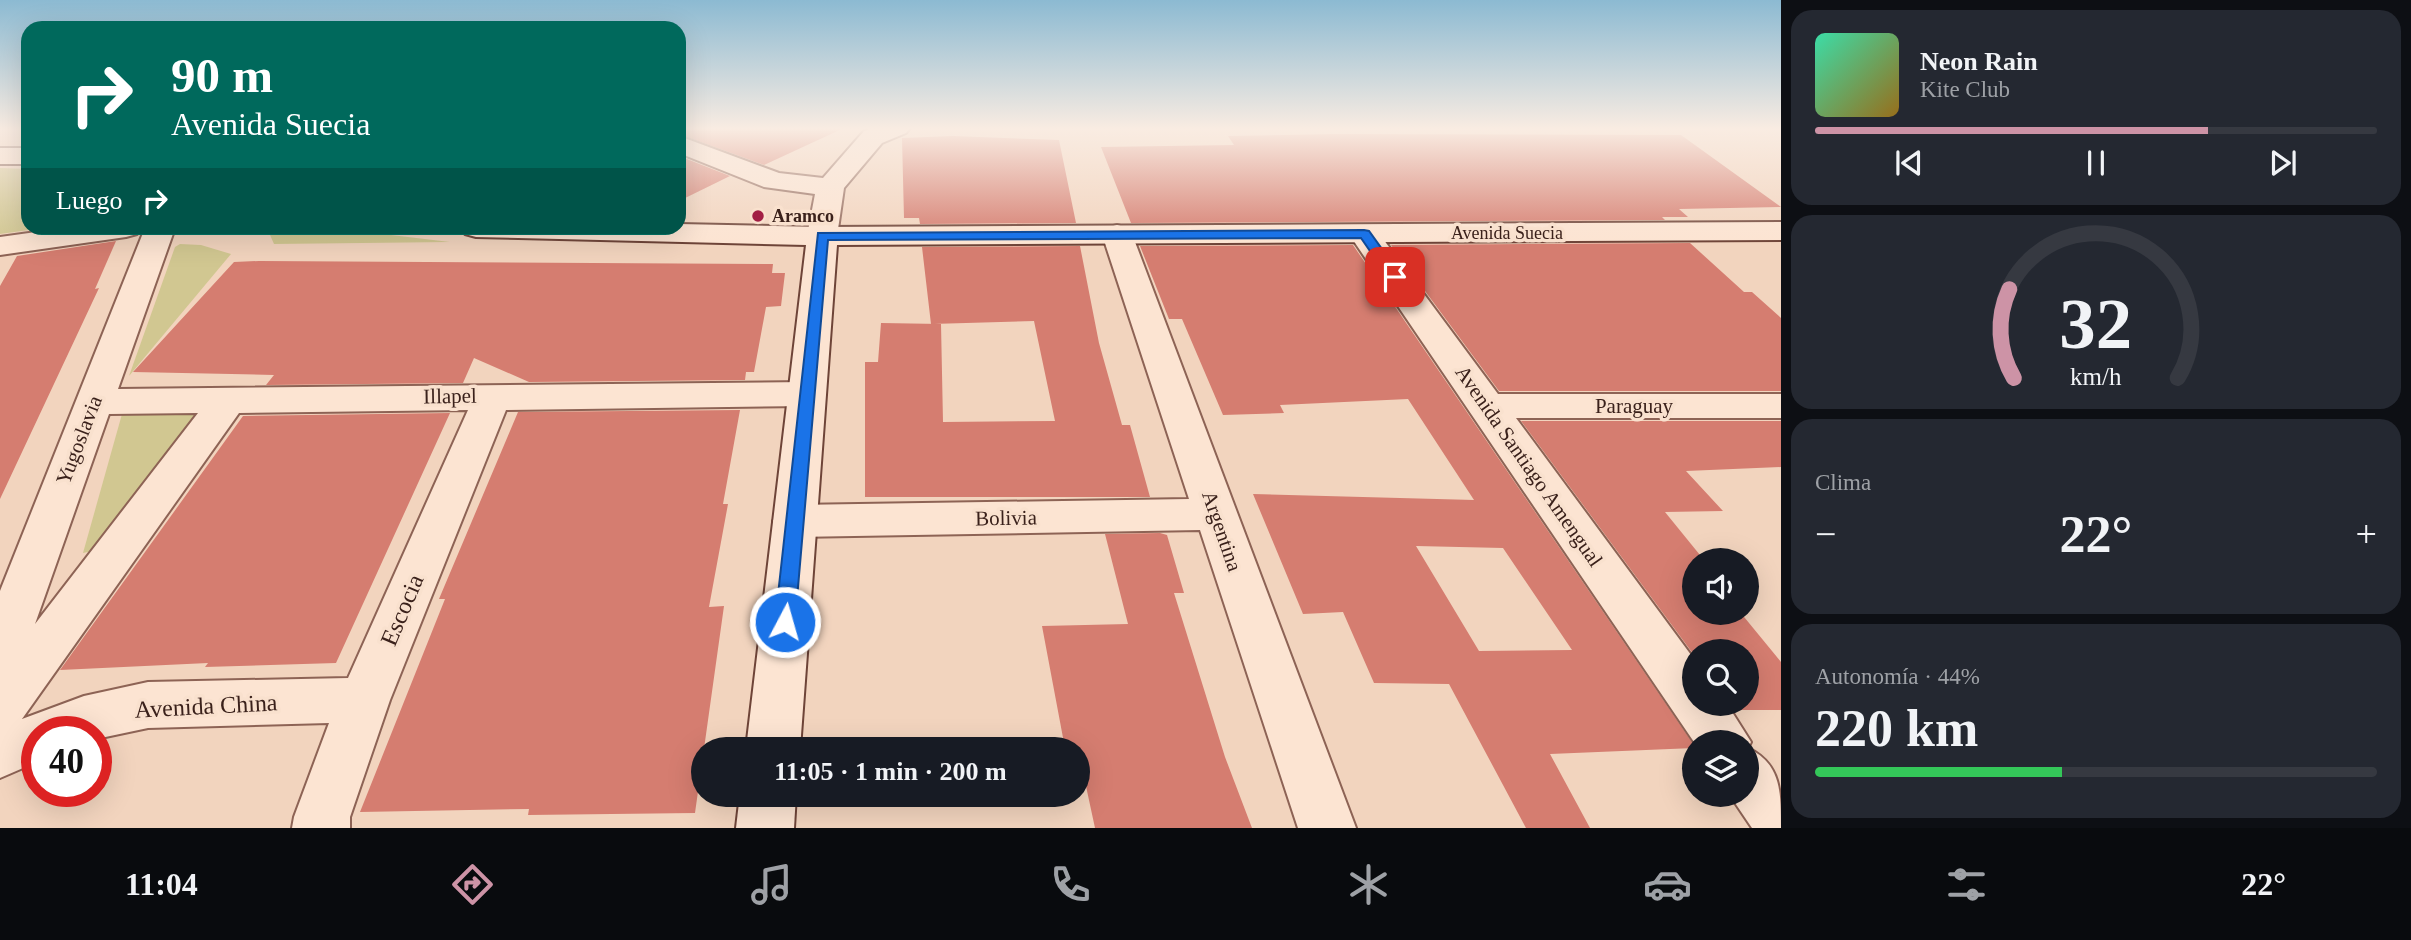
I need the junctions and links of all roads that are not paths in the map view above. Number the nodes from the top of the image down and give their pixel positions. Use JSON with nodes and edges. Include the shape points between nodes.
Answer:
{"nodes":[{"id":1,"x":736,"y":167,"type":"edge"},
{"id":2,"x":848,"y":167,"type":"edge"},
{"id":3,"x":830,"y":187,"type":"junction"},
{"id":4,"x":1781,"y":230,"type":"edge"},
{"id":5,"x":686,"y":233,"type":"edge"},
{"id":6,"x":1117,"y":234,"type":"junction"},
{"id":7,"x":1364,"y":234,"type":"junction"},
{"id":8,"x":77,"y":235,"type":"edge"},
{"id":9,"x":157,"y":235,"type":"edge"},
{"id":10,"x":822,"y":236,"type":"junction"},
{"id":11,"x":0,"y":246,"type":"edge"},
{"id":12,"x":807,"y":394,"type":"junction"},
{"id":13,"x":493,"y":396,"type":"junction"},
{"id":14,"x":229,"y":399,"type":"junction"},
{"id":15,"x":94,"y":402,"type":"junction"},
{"id":16,"x":1486,"y":406,"type":"junction"},
{"id":17,"x":1781,"y":406,"type":"edge"},
{"id":18,"x":1216,"y":514,"type":"junction"},
{"id":19,"x":795,"y":521,"type":"junction"},
{"id":20,"x":0,"y":652,"type":"edge"},
{"id":21,"x":1682,"y":683,"type":"edge"},
{"id":22,"x":364,"y":700,"type":"junction"},
{"id":23,"x":0,"y":708,"type":"edge"},
{"id":24,"x":98,"y":716,"type":"edge"},
{"id":25,"x":774,"y":737,"type":"edge"},
{"id":26,"x":21,"y":744,"type":"edge"},
{"id":27,"x":0,"y":753,"type":"edge"},
{"id":28,"x":1759,"y":791,"type":"edge"},
{"id":29,"x":767,"y":807,"type":"edge"},
{"id":30,"x":1781,"y":822,"type":"edge"},
{"id":31,"x":321,"y":828,"type":"edge"},
{"id":32,"x":765,"y":828,"type":"edge"},
{"id":33,"x":1327,"y":828,"type":"edge"}],
"edges":[{"from":1,"to":3,"type":"street","via":[[764,178]]},
{"from":2,"to":3,"type":"street"},
{"from":3,"to":10,"type":"street"},
{"from":4,"to":7,"type":"street","name":"Avenida Suecia"},
{"from":5,"to":10,"type":"street","name":"Avenida Suecia"},
{"from":6,"to":7,"type":"street","name":"Avenida Suecia"},
{"from":6,"to":10,"type":"street","name":"Avenida Suecia"},
{"from":6,"to":18,"type":"street","name":"Argentina"},
{"from":7,"to":16,"type":"street","name":"Avenida Santiago Amengual"},
{"from":8,"to":11,"type":"street"},
{"from":9,"to":15,"type":"street","name":"Yugoslavia"},
{"from":10,"to":12,"type":"street"},
{"from":12,"to":13,"type":"street","name":"Illapel"},
{"from":12,"to":19,"type":"street"},
{"from":13,"to":14,"type":"street","name":"Illapel"},
{"from":13,"to":22,"type":"street","name":"Escocia"},
{"from":14,"to":15,"type":"street","name":"Illapel"},
{"from":14,"to":23,"type":"street"},
{"from":15,"to":20,"type":"street","name":"Yugoslavia"},
{"from":16,"to":17,"type":"street","name":"Paraguay"},
{"from":16,"to":21,"type":"street","name":"Avenida Santiago Amengual"},
{"from":18,"to":19,"type":"street","name":"Bolivia"},
{"from":18,"to":33,"type":"street","name":"Argentina"},
{"from":19,"to":25,"type":"street"},
{"from":22,"to":24,"type":"street","name":"Avenida China","via":[[148,705]]},
{"from":22,"to":31,"type":"street","name":"Escocia"},
{"from":26,"to":27,"type":"street"},
{"from":28,"to":30,"type":"street"},
{"from":29,"to":32,"type":"street"}]}
